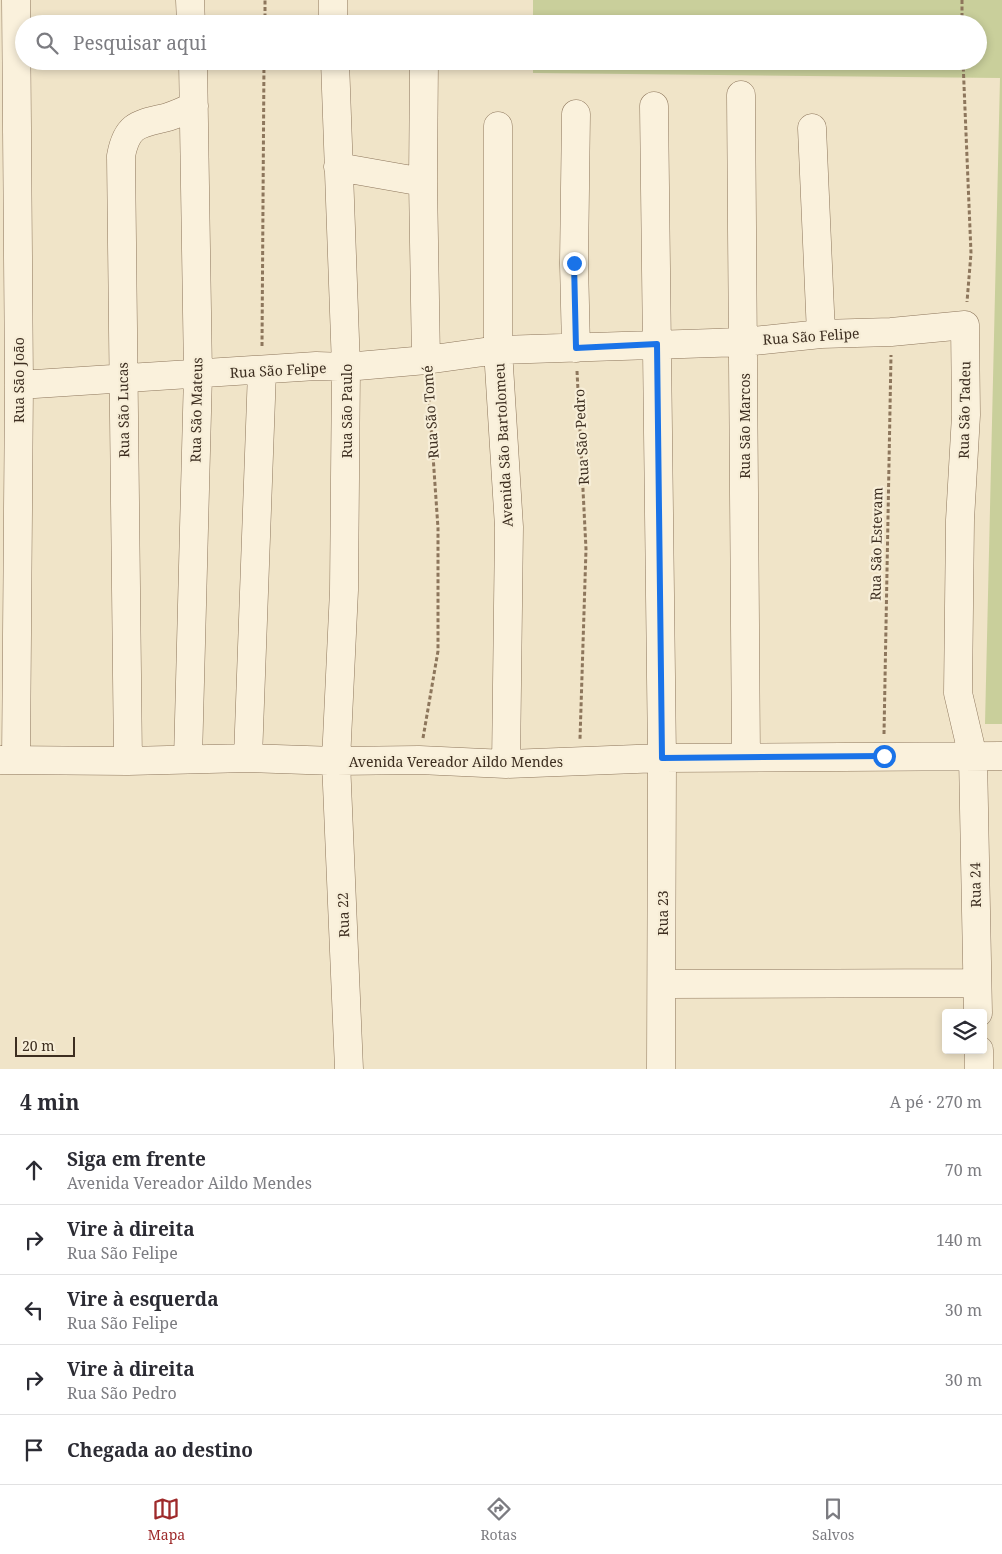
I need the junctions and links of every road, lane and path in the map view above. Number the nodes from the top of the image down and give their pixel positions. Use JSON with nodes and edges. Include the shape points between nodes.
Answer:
{"nodes":[{"id":1,"x":16,"y":0,"type":"edge"},
{"id":2,"x":190,"y":0,"type":"edge"},
{"id":3,"x":265,"y":0,"type":"edge"},
{"id":4,"x":333,"y":0,"type":"edge"},
{"id":5,"x":962,"y":0,"type":"edge"},
{"id":6,"x":16,"y":15,"type":"edge"},
{"id":7,"x":191,"y":15,"type":"edge"},
{"id":8,"x":265,"y":15,"type":"edge"},
{"id":9,"x":334,"y":15,"type":"edge"},
{"id":10,"x":962,"y":15,"type":"edge"},
{"id":11,"x":17,"y":70,"type":"edge"},
{"id":12,"x":193,"y":70,"type":"edge"},
{"id":13,"x":264,"y":70,"type":"edge"},
{"id":14,"x":335,"y":70,"type":"edge"},
{"id":15,"x":424,"y":70,"type":"edge"},
{"id":16,"x":963,"y":70,"type":"edge"},
{"id":17,"x":741,"y":95,"type":"dead end"},
{"id":18,"x":194,"y":106,"type":"junction"},
{"id":19,"x":654,"y":106,"type":"dead end"},
{"id":20,"x":576,"y":114,"type":"dead end"},
{"id":21,"x":498,"y":126,"type":"dead end"},
{"id":22,"x":812,"y":128,"type":"dead end"},
{"id":23,"x":338,"y":167,"type":"junction"},
{"id":24,"x":423,"y":182,"type":"junction"},
{"id":25,"x":965,"y":325,"type":"junction"},
{"id":26,"x":891,"y":332,"type":"junction"},
{"id":27,"x":822,"y":334,"type":"junction"},
{"id":28,"x":744,"y":342,"type":"junction"},
{"id":29,"x":657,"y":344,"type":"junction"},
{"id":30,"x":576,"y":348,"type":"junction"},
{"id":31,"x":498,"y":350,"type":"junction"},
{"id":32,"x":426,"y":360,"type":"junction"},
{"id":33,"x":346,"y":367,"type":"junction"},
{"id":34,"x":262,"y":371,"type":"junction"},
{"id":35,"x":198,"y":374,"type":"junction"},
{"id":36,"x":123,"y":378,"type":"junction"},
{"id":37,"x":19,"y":385,"type":"junction"},
{"id":38,"x":884,"y":756,"type":"junction"},
{"id":39,"x":973,"y":756,"type":"junction"},
{"id":40,"x":1002,"y":756,"type":"edge"},
{"id":41,"x":746,"y":757,"type":"junction"},
{"id":42,"x":248,"y":758,"type":"junction"},
{"id":43,"x":662,"y":758,"type":"junction"},
{"id":44,"x":188,"y":759,"type":"junction"},
{"id":45,"x":8,"y":760,"type":"edge"},
{"id":46,"x":419,"y":760,"type":"junction"},
{"id":47,"x":579,"y":760,"type":"junction"},
{"id":48,"x":128,"y":761,"type":"junction"},
{"id":49,"x":336,"y":761,"type":"junction"},
{"id":50,"x":506,"y":764,"type":"junction"},
{"id":51,"x":977,"y":983,"type":"junction"},
{"id":52,"x":662,"y":984,"type":"junction"},
{"id":53,"x":978,"y":1009,"type":"edge"},
{"id":54,"x":979,"y":1054,"type":"edge"},
{"id":55,"x":348,"y":1069,"type":"edge"},
{"id":56,"x":661,"y":1069,"type":"edge"},
{"id":57,"x":979,"y":1069,"type":"edge"}],
"edges":[{"from":1,"to":6,"type":"street","name":"Rua São João"},
{"from":2,"to":7,"type":"street"},
{"from":3,"to":8,"type":"path"},
{"from":4,"to":9,"type":"street"},
{"from":5,"to":10,"type":"path"},
{"from":11,"to":37,"type":"street","name":"Rua São João"},
{"from":12,"to":18,"type":"street","name":"Rua São Mateus"},
{"from":13,"to":34,"type":"path"},
{"from":14,"to":23,"type":"street","name":"Rua São Paulo"},
{"from":15,"to":24,"type":"street","name":"Rua São Tomé"},
{"from":16,"to":25,"type":"path","via":[[971,253]]},
{"from":17,"to":28,"type":"street","name":"Rua São Marcos"},
{"from":18,"to":35,"type":"street","name":"Rua São Mateus"},
{"from":18,"to":36,"type":"street","name":"Rua São Lucas","via":[[138,125],[126,137],[123,146]]},
{"from":19,"to":29,"type":"street"},
{"from":20,"to":30,"type":"street"},
{"from":21,"to":31,"type":"street","name":"Avenida São Bartolomeu"},
{"from":22,"to":27,"type":"street"},
{"from":23,"to":24,"type":"street"},
{"from":23,"to":33,"type":"street","name":"Rua São Paulo"},
{"from":24,"to":32,"type":"street","name":"Rua São Tomé"},
{"from":25,"to":26,"type":"street","name":"Rua São Felipe"},
{"from":25,"to":39,"type":"street","name":"Rua São Tadeu","via":[[966,415],[960,520],[958,693]]},
{"from":26,"to":27,"type":"street","name":"Rua São Felipe"},
{"from":26,"to":38,"type":"path","name":"Rua São Estevam"},
{"from":27,"to":28,"type":"street","name":"Rua São Felipe"},
{"from":28,"to":29,"type":"street","name":"Rua São Felipe"},
{"from":28,"to":41,"type":"street","name":"Rua São Marcos"},
{"from":29,"to":30,"type":"street","name":"Rua São Felipe"},
{"from":29,"to":43,"type":"street"},
{"from":30,"to":31,"type":"street","name":"Rua São Felipe"},
{"from":30,"to":47,"type":"path","name":"Rua São Pedro","via":[[586,549]]},
{"from":31,"to":32,"type":"street","name":"Rua São Felipe"},
{"from":31,"to":50,"type":"street","name":"Avenida São Bartolomeu","via":[[508,527]]},
{"from":32,"to":33,"type":"street","name":"Rua São Felipe"},
{"from":32,"to":46,"type":"path","name":"Rua São Tomé","via":[[438,528],[438,651]]},
{"from":33,"to":34,"type":"street","name":"Rua São Felipe"},
{"from":33,"to":49,"type":"street","name":"Rua São Paulo","via":[[344,590]]},
{"from":34,"to":35,"type":"street","name":"Rua São Felipe"},
{"from":34,"to":42,"type":"street"},
{"from":35,"to":36,"type":"street","name":"Rua São Felipe"},
{"from":35,"to":44,"type":"street","name":"Rua São Mateus"},
{"from":36,"to":37,"type":"street","name":"Rua São Felipe"},
{"from":36,"to":48,"type":"street","name":"Rua São Lucas"},
{"from":37,"to":45,"type":"street","name":"Rua São João"},
{"from":38,"to":39,"type":"street","name":"Avenida Vereador Aildo Mendes"},
{"from":38,"to":41,"type":"street","name":"Avenida Vereador Aildo Mendes"},
{"from":39,"to":40,"type":"street","name":"Avenida Vereador Aildo Mendes"},
{"from":39,"to":51,"type":"street","name":"Rua 24"},
{"from":41,"to":43,"type":"street","name":"Avenida Vereador Aildo Mendes"},
{"from":42,"to":44,"type":"street","name":"Avenida Vereador Aildo Mendes"},
{"from":42,"to":49,"type":"street","name":"Avenida Vereador Aildo Mendes"},
{"from":43,"to":47,"type":"street","name":"Avenida Vereador Aildo Mendes"},
{"from":43,"to":52,"type":"street","name":"Rua 23"},
{"from":44,"to":48,"type":"street","name":"Avenida Vereador Aildo Mendes"},
{"from":45,"to":48,"type":"street","name":"Avenida Vereador Aildo Mendes"},
{"from":46,"to":49,"type":"street","name":"Avenida Vereador Aildo Mendes"},
{"from":46,"to":50,"type":"street","name":"Avenida Vereador Aildo Mendes"},
{"from":47,"to":50,"type":"street","name":"Avenida Vereador Aildo Mendes"},
{"from":49,"to":55,"type":"street","name":"Rua 22"},
{"from":51,"to":52,"type":"street"},
{"from":51,"to":53,"type":"street","name":"Rua 24"},
{"from":52,"to":56,"type":"street","name":"Rua 23"},
{"from":54,"to":57,"type":"street"}]}
